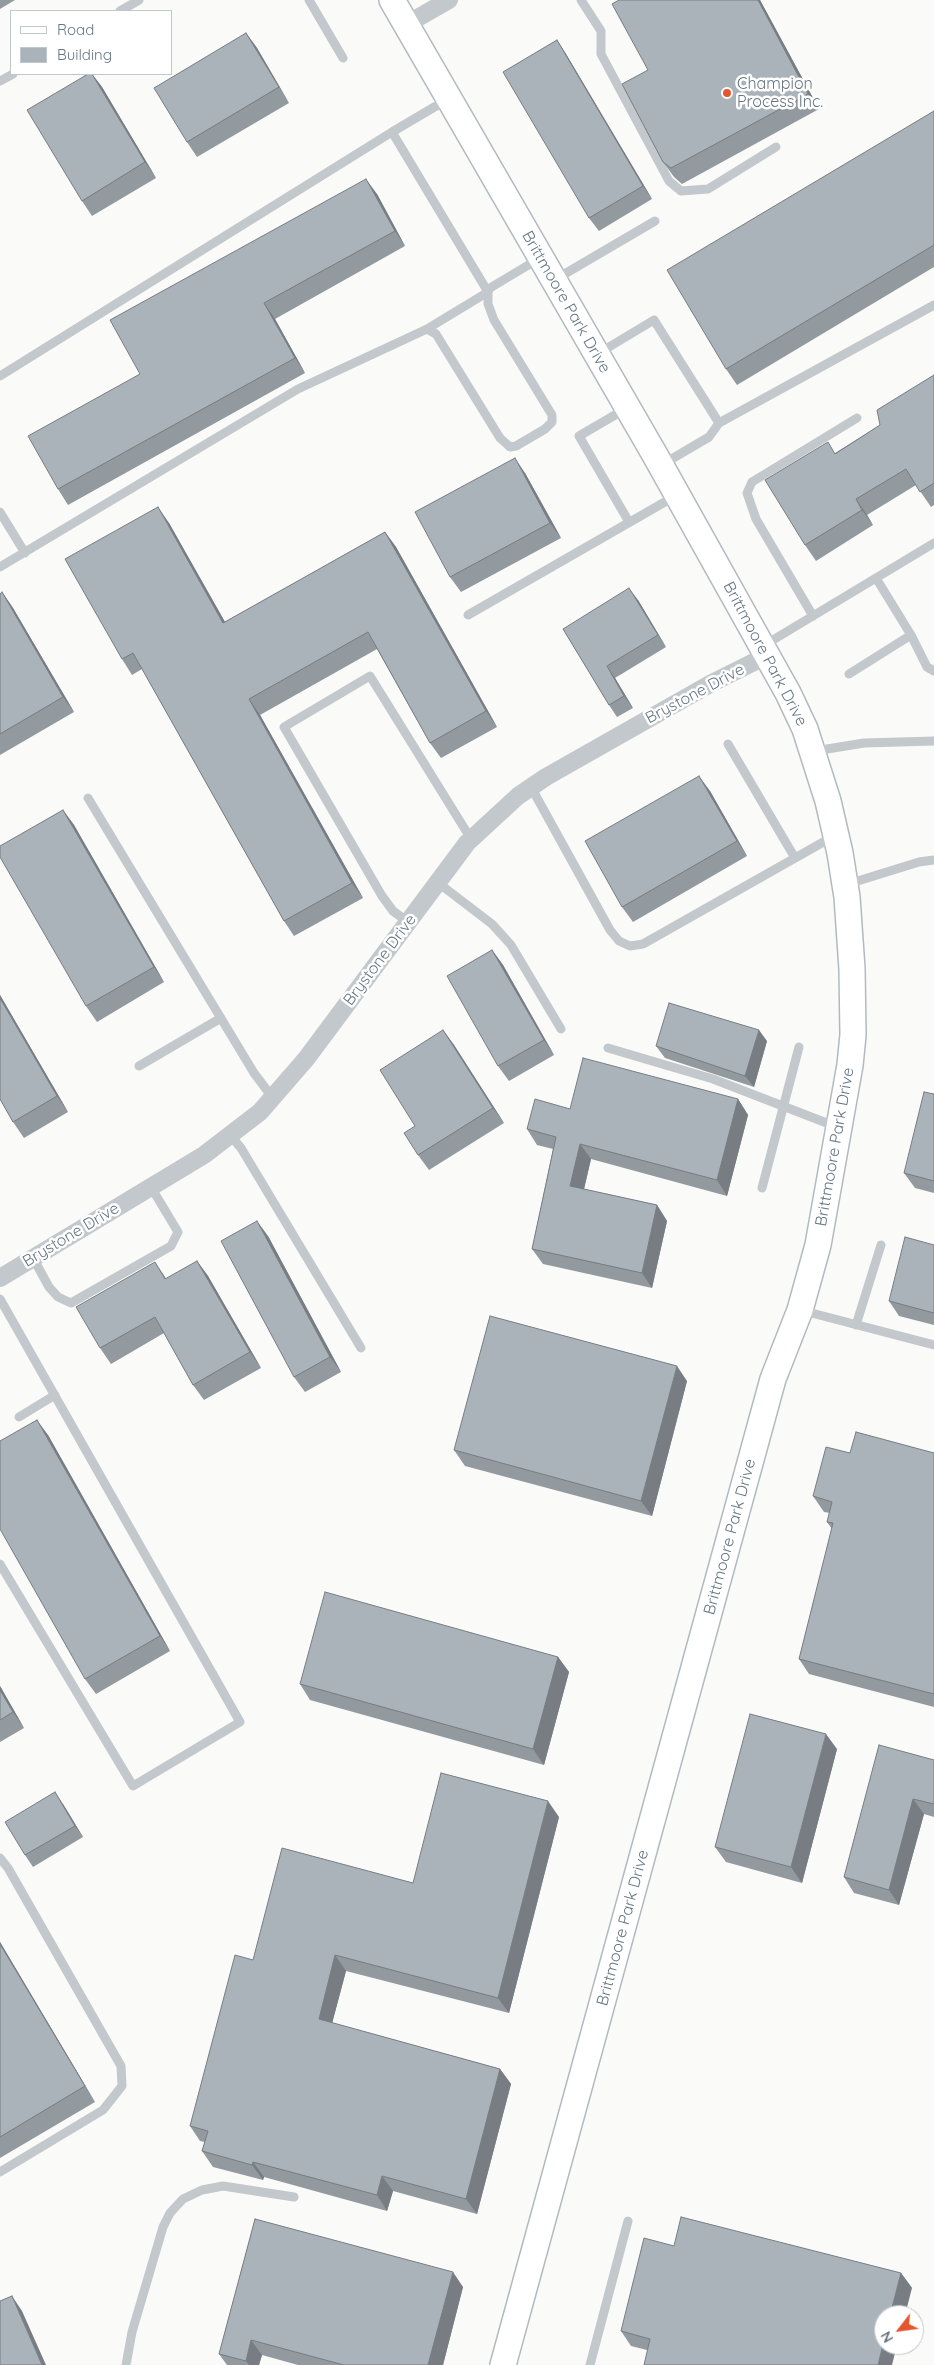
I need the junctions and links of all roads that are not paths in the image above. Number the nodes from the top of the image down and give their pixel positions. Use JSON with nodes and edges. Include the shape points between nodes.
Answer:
{"nodes":[{"id":1,"x":140,"y":0,"type":"edge"},
{"id":2,"x":309,"y":0,"type":"edge"},
{"id":3,"x":392,"y":0,"type":"edge"},
{"id":4,"x":450,"y":0,"type":"edge"},
{"id":5,"x":581,"y":0,"type":"edge"},
{"id":6,"x":122,"y":10,"type":"edge"},
{"id":7,"x":407,"y":24,"type":"junction"},
{"id":8,"x":343,"y":58,"type":"dead end"},
{"id":9,"x":11,"y":75,"type":"edge"},
{"id":10,"x":0,"y":81,"type":"edge"},
{"id":11,"x":450,"y":98,"type":"junction"},
{"id":12,"x":392,"y":132,"type":"junction"},
{"id":13,"x":776,"y":147,"type":"dead end"},
{"id":14,"x":655,"y":221,"type":"dead end"},
{"id":15,"x":540,"y":258,"type":"junction"},
{"id":16,"x":554,"y":281,"type":"junction"},
{"id":17,"x":488,"y":292,"type":"junction"},
{"id":18,"x":934,"y":305,"type":"edge"},
{"id":19,"x":427,"y":329,"type":"junction"},
{"id":20,"x":596,"y":355,"type":"junction"},
{"id":21,"x":0,"y":376,"type":"edge"},
{"id":22,"x":628,"y":408,"type":"junction"},
{"id":23,"x":857,"y":418,"type":"dead end"},
{"id":24,"x":719,"y":423,"type":"junction"},
{"id":25,"x":660,"y":465,"type":"junction"},
{"id":26,"x":677,"y":495,"type":"junction"},
{"id":27,"x":0,"y":512,"type":"edge"},
{"id":28,"x":629,"y":522,"type":"junction"},
{"id":29,"x":934,"y":544,"type":"edge"},
{"id":30,"x":25,"y":553,"type":"junction"},
{"id":31,"x":0,"y":568,"type":"edge"},
{"id":32,"x":876,"y":578,"type":"junction"},
{"id":33,"x":468,"y":615,"type":"dead end"},
{"id":34,"x":813,"y":616,"type":"junction"},
{"id":35,"x":911,"y":635,"type":"junction"},
{"id":36,"x":766,"y":650,"type":"junction"},
{"id":37,"x":934,"y":671,"type":"edge"},
{"id":38,"x":849,"y":674,"type":"dead end"},
{"id":39,"x":934,"y":741,"type":"edge"},
{"id":40,"x":728,"y":744,"type":"dead end"},
{"id":41,"x":812,"y":752,"type":"junction"},
{"id":42,"x":532,"y":787,"type":"junction"},
{"id":43,"x":88,"y":798,"type":"dead end"},
{"id":44,"x":836,"y":834,"type":"junction"},
{"id":45,"x":471,"y":839,"type":"junction"},
{"id":46,"x":795,"y":858,"type":"junction"},
{"id":47,"x":934,"y":860,"type":"edge"},
{"id":48,"x":437,"y":882,"type":"junction"},
{"id":49,"x":845,"y":884,"type":"junction"},
{"id":50,"x":408,"y":922,"type":"junction"},
{"id":51,"x":221,"y":1018,"type":"junction"},
{"id":52,"x":562,"y":1029,"type":"dead end"},
{"id":53,"x":799,"y":1047,"type":"dead end"},
{"id":54,"x":608,"y":1048,"type":"dead end"},
{"id":55,"x":139,"y":1066,"type":"dead end"},
{"id":56,"x":272,"y":1098,"type":"junction"},
{"id":57,"x":785,"y":1108,"type":"junction"},
{"id":58,"x":840,"y":1128,"type":"junction"},
{"id":59,"x":230,"y":1135,"type":"junction"},
{"id":60,"x":151,"y":1187,"type":"junction"},
{"id":61,"x":762,"y":1188,"type":"dead end"},
{"id":62,"x":881,"y":1245,"type":"dead end"},
{"id":63,"x":33,"y":1258,"type":"junction"},
{"id":64,"x":0,"y":1278,"type":"edge"},
{"id":65,"x":0,"y":1299,"type":"edge"},
{"id":66,"x":800,"y":1310,"type":"junction"},
{"id":67,"x":856,"y":1325,"type":"junction"},
{"id":68,"x":934,"y":1345,"type":"edge"},
{"id":69,"x":361,"y":1348,"type":"dead end"},
{"id":70,"x":55,"y":1395,"type":"junction"},
{"id":71,"x":19,"y":1417,"type":"dead end"},
{"id":72,"x":0,"y":1564,"type":"edge"},
{"id":73,"x":0,"y":1858,"type":"edge"},
{"id":74,"x":0,"y":2172,"type":"edge"},
{"id":75,"x":294,"y":2198,"type":"dead end"},
{"id":76,"x":628,"y":2221,"type":"dead end"},
{"id":77,"x":126,"y":2365,"type":"edge"},
{"id":78,"x":503,"y":2365,"type":"edge"},
{"id":79,"x":590,"y":2365,"type":"edge"}],
"edges":[{"from":1,"to":6,"type":"lane"},
{"from":2,"to":8,"type":"lane"},
{"from":3,"to":7,"type":"street","name":"Brittmoore Park Drive"},
{"from":4,"to":7,"type":"street"},
{"from":5,"to":13,"type":"lane","via":[[601,31],[601,54],[669,181],[681,191],[708,189]]},
{"from":7,"to":11,"type":"street","name":"Brittmoore Park Drive"},
{"from":9,"to":10,"type":"lane"},
{"from":11,"to":12,"type":"lane"},
{"from":11,"to":15,"type":"street","name":"Brittmoore Park Drive"},
{"from":12,"to":17,"type":"lane"},
{"from":12,"to":21,"type":"lane"},
{"from":14,"to":16,"type":"lane"},
{"from":15,"to":16,"type":"street","name":"Brittmoore Park Drive"},
{"from":15,"to":17,"type":"lane"},
{"from":16,"to":20,"type":"street","name":"Brittmoore Park Drive"},
{"from":17,"to":19,"type":"lane"},
{"from":17,"to":19,"type":"lane","via":[[488,304],[494,320],[552,415],[552,422],[523,442],[510,447],[504,444],[436,334]]},
{"from":18,"to":24,"type":"lane"},
{"from":19,"to":30,"type":"lane","via":[[298,389]]},
{"from":20,"to":22,"type":"street","name":"Brittmoore Park Drive"},
{"from":20,"to":24,"type":"lane","via":[[654,320]]},
{"from":22,"to":25,"type":"street","name":"Brittmoore Park Drive"},
{"from":22,"to":28,"type":"lane","via":[[579,436]]},
{"from":23,"to":34,"type":"lane","via":[[752,482],[747,493],[756,519]]},
{"from":24,"to":25,"type":"lane","via":[[709,437]]},
{"from":25,"to":26,"type":"street","name":"Brittmoore Park Drive"},
{"from":26,"to":28,"type":"lane"},
{"from":26,"to":36,"type":"street","name":"Brittmoore Park Drive"},
{"from":27,"to":30,"type":"lane"},
{"from":28,"to":33,"type":"lane"},
{"from":29,"to":32,"type":"lane"},
{"from":30,"to":31,"type":"lane"},
{"from":32,"to":34,"type":"lane"},
{"from":32,"to":35,"type":"lane"},
{"from":34,"to":36,"type":"lane"},
{"from":35,"to":37,"type":"lane","via":[[927,667]]},
{"from":35,"to":38,"type":"lane"},
{"from":36,"to":41,"type":"street","name":"Brittmoore Park Drive"},
{"from":36,"to":42,"type":"street","name":"Brystone Drive"},
{"from":39,"to":41,"type":"lane","via":[[864,743]]},
{"from":40,"to":46,"type":"lane"},
{"from":41,"to":44,"type":"street","name":"Brittmoore Park Drive"},
{"from":42,"to":45,"type":"street","name":"Brystone Drive"},
{"from":42,"to":46,"type":"lane","via":[[610,930],[630,946],[643,944]]},
{"from":43,"to":51,"type":"lane"},
{"from":44,"to":46,"type":"lane"},
{"from":44,"to":49,"type":"street","name":"Brittmoore Park Drive"},
{"from":45,"to":48,"type":"street","name":"Brystone Drive"},
{"from":45,"to":50,"type":"lane","via":[[370,676],[284,727],[382,896],[393,912]]},
{"from":47,"to":49,"type":"lane"},
{"from":48,"to":50,"type":"street","name":"Brystone Drive"},
{"from":48,"to":52,"type":"lane","via":[[492,924],[511,945]]},
{"from":49,"to":58,"type":"street","name":"Brittmoore Park Drive","via":[[852,969],[852,1035]]},
{"from":50,"to":56,"type":"street","name":"Brystone Drive","via":[[306,1059]]},
{"from":51,"to":55,"type":"lane"},
{"from":51,"to":56,"type":"lane"},
{"from":53,"to":57,"type":"lane"},
{"from":54,"to":57,"type":"lane","via":[[713,1079]]},
{"from":56,"to":59,"type":"street","name":"Brystone Drive","via":[[260,1112]]},
{"from":57,"to":58,"type":"lane"},
{"from":57,"to":61,"type":"lane"},
{"from":58,"to":66,"type":"street","name":"Brittmoore Park Drive","via":[[818,1245]]},
{"from":59,"to":60,"type":"street","name":"Brystone Drive"},
{"from":59,"to":69,"type":"lane","via":[[241,1148]]},
{"from":60,"to":63,"type":"street","name":"Brystone Drive"},
{"from":60,"to":63,"type":"lane","via":[[178,1232],[171,1246],[71,1303],[58,1298]]},
{"from":62,"to":67,"type":"lane"},
{"from":63,"to":64,"type":"street","name":"Brystone Drive"},
{"from":65,"to":70,"type":"lane"},
{"from":66,"to":67,"type":"lane"},
{"from":66,"to":78,"type":"street","name":"Brittmoore Park Drive","via":[[771,1389]]},
{"from":67,"to":68,"type":"lane"},
{"from":70,"to":71,"type":"lane"},
{"from":70,"to":72,"type":"lane","via":[[240,1722],[134,1786]]},
{"from":73,"to":74,"type":"lane","via":[[121,2066],[122,2086],[103,2110]]},
{"from":75,"to":77,"type":"lane","via":[[223,2186],[202,2190],[183,2199],[163,2227],[132,2332]]},
{"from":76,"to":79,"type":"lane"}]}
